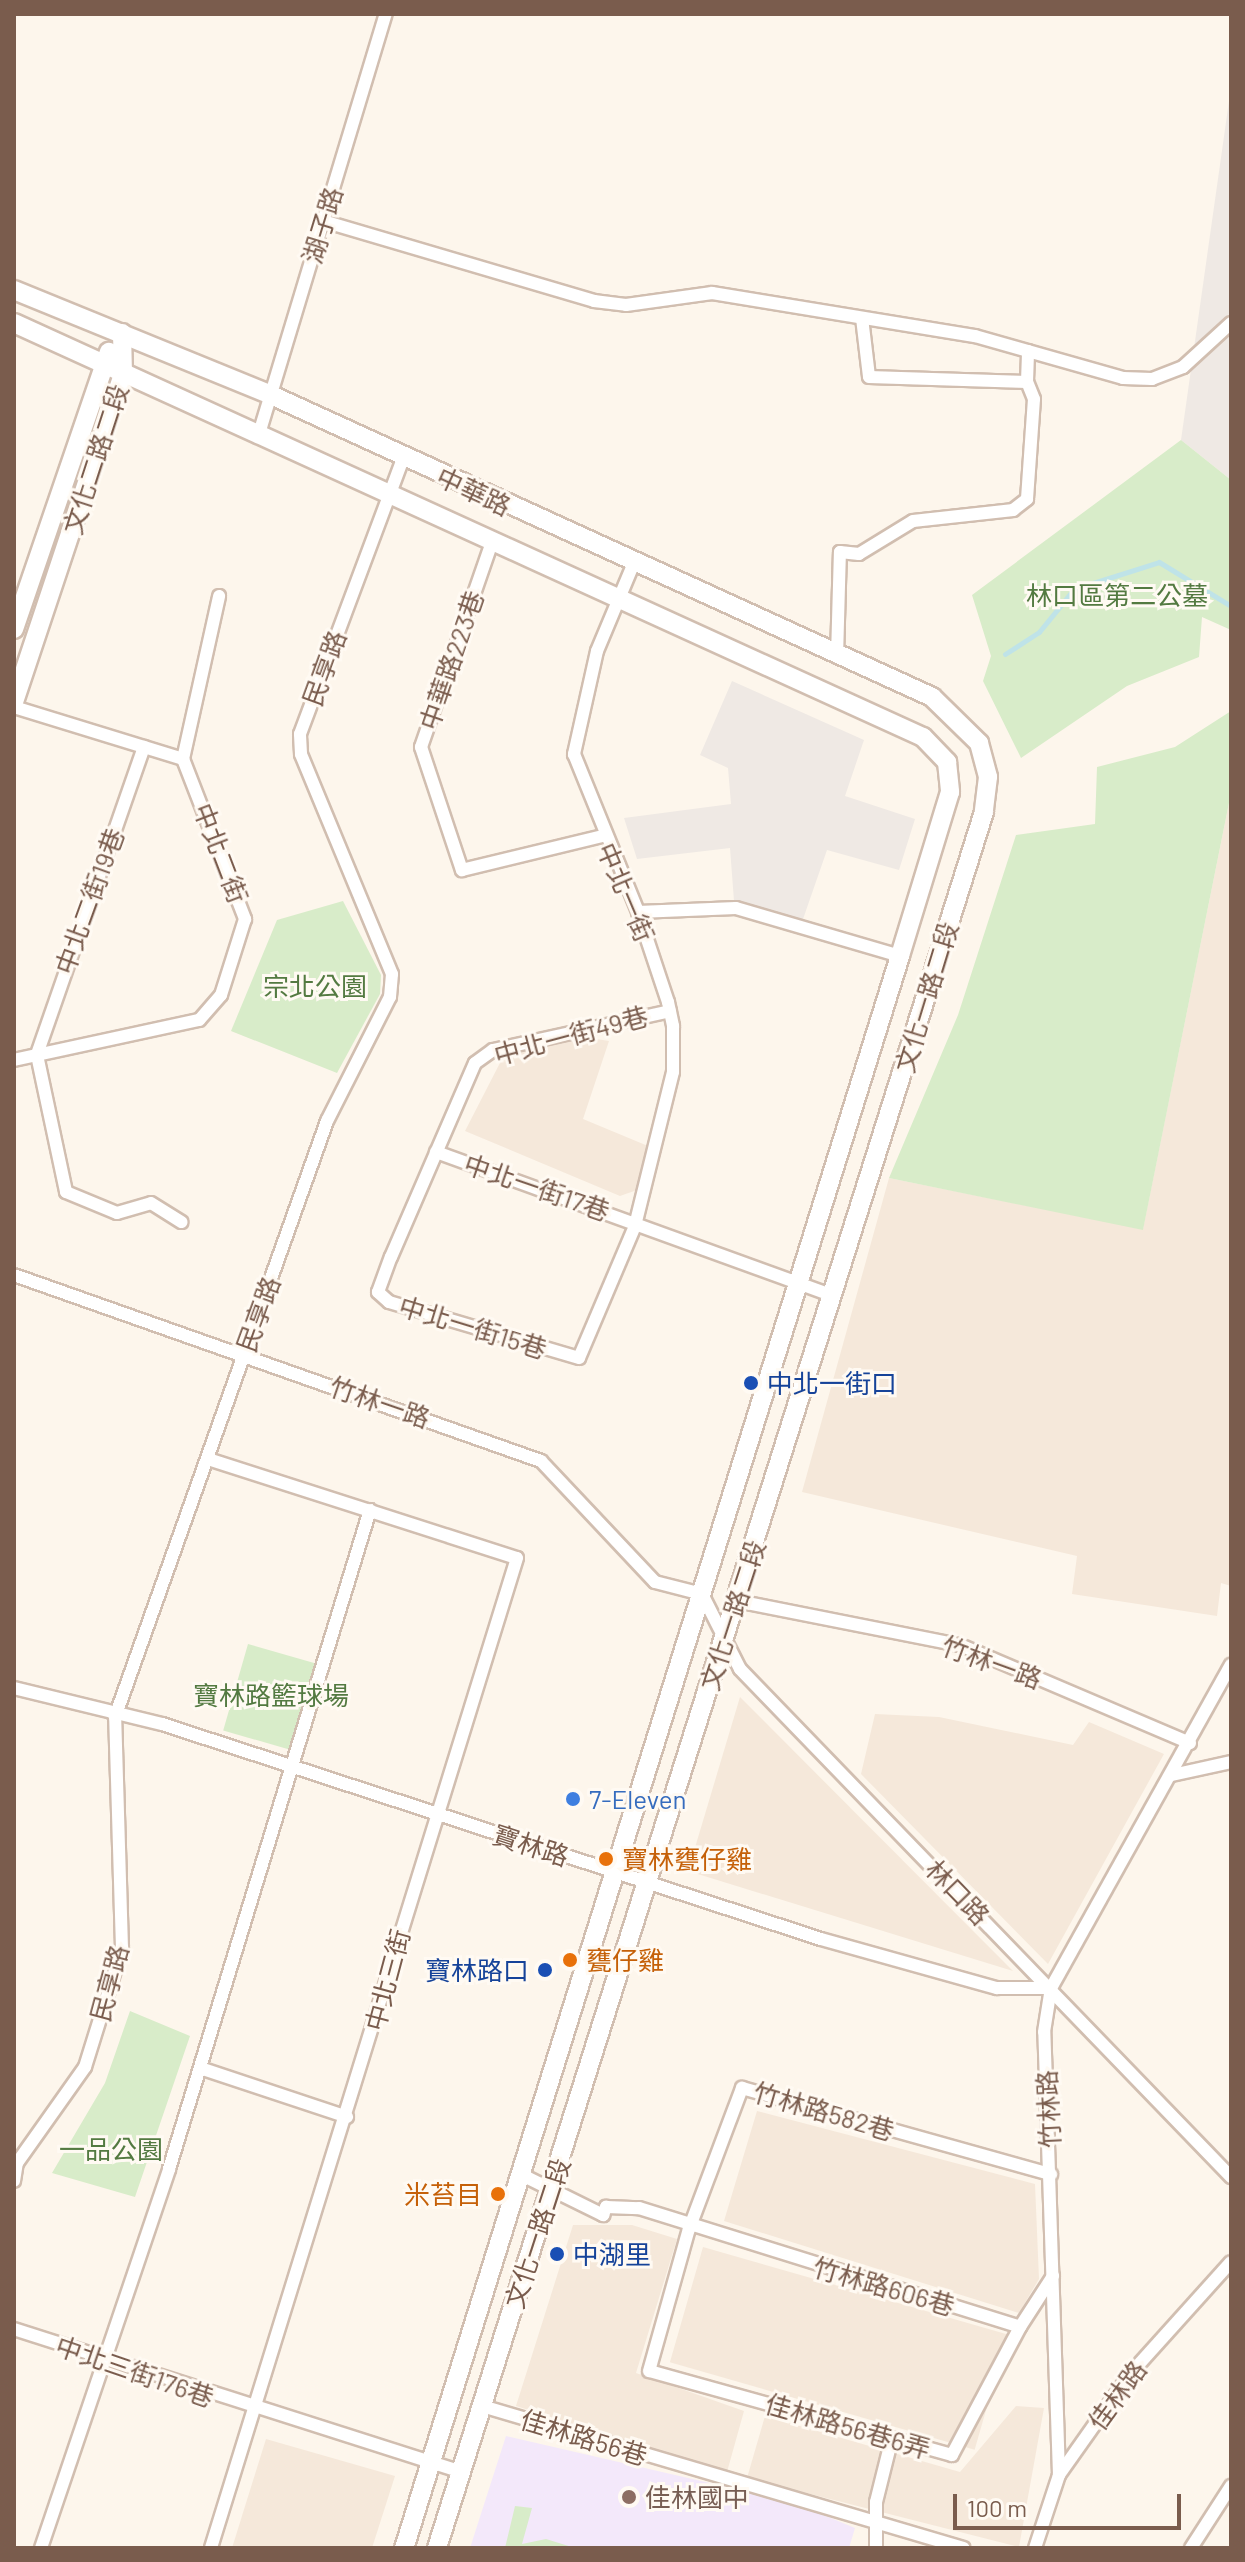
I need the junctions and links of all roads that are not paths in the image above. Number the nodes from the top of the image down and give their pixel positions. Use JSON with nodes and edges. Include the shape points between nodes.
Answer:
{"nodes":[{"id":1,"x":386,"y":14,"type":"edge"},
{"id":2,"x":323,"y":221,"type":"junction"},
{"id":3,"x":14,"y":290,"type":"edge"},
{"id":4,"x":862,"y":318,"type":"junction"},
{"id":5,"x":14,"y":323,"type":"edge"},
{"id":6,"x":1231,"y":323,"type":"edge"},
{"id":7,"x":122,"y":333,"type":"junction"},
{"id":8,"x":1028,"y":351,"type":"junction"},
{"id":9,"x":103,"y":362,"type":"junction"},
{"id":10,"x":123,"y":374,"type":"junction"},
{"id":11,"x":1027,"y":382,"type":"junction"},
{"id":12,"x":271,"y":395,"type":"junction"},
{"id":13,"x":258,"y":437,"type":"junction"},
{"id":14,"x":403,"y":459,"type":"junction"},
{"id":15,"x":388,"y":492,"type":"junction"},
{"id":16,"x":492,"y":542,"type":"junction"},
{"id":17,"x":633,"y":565,"type":"junction"},
{"id":18,"x":219,"y":596,"type":"dead end"},
{"id":19,"x":18,"y":601,"type":"edge"},
{"id":20,"x":618,"y":601,"type":"junction"},
{"id":21,"x":14,"y":629,"type":"edge"},
{"id":22,"x":837,"y":657,"type":"junction"},
{"id":23,"x":932,"y":697,"type":"joint"},
{"id":24,"x":14,"y":705,"type":"edge"},
{"id":25,"x":923,"y":737,"type":"joint"},
{"id":26,"x":144,"y":747,"type":"junction"},
{"id":27,"x":183,"y":759,"type":"junction"},
{"id":28,"x":603,"y":836,"type":"junction"},
{"id":29,"x":638,"y":912,"type":"junction"},
{"id":30,"x":900,"y":956,"type":"junction"},
{"id":31,"x":670,"y":1011,"type":"junction"},
{"id":32,"x":37,"y":1055,"type":"junction"},
{"id":33,"x":14,"y":1060,"type":"edge"},
{"id":34,"x":436,"y":1152,"type":"junction"},
{"id":35,"x":182,"y":1222,"type":"dead end"},
{"id":36,"x":635,"y":1226,"type":"junction"},
{"id":37,"x":14,"y":1275,"type":"edge"},
{"id":38,"x":800,"y":1286,"type":"junction"},
{"id":39,"x":832,"y":1295,"type":"junction"},
{"id":40,"x":244,"y":1355,"type":"junction"},
{"id":41,"x":579,"y":1358,"type":"joint"},
{"id":42,"x":208,"y":1459,"type":"junction"},
{"id":43,"x":370,"y":1510,"type":"junction"},
{"id":44,"x":702,"y":1594,"type":"junction"},
{"id":45,"x":737,"y":1601,"type":"junction"},
{"id":46,"x":726,"y":1637,"type":"junction"},
{"id":47,"x":1231,"y":1665,"type":"edge"},
{"id":48,"x":14,"y":1688,"type":"edge"},
{"id":49,"x":115,"y":1717,"type":"junction"},
{"id":50,"x":1190,"y":1743,"type":"junction"},
{"id":51,"x":1231,"y":1762,"type":"edge"},
{"id":52,"x":292,"y":1768,"type":"junction"},
{"id":53,"x":1172,"y":1775,"type":"junction"},
{"id":54,"x":433,"y":1814,"type":"junction"},
{"id":55,"x":612,"y":1871,"type":"junction"},
{"id":56,"x":648,"y":1882,"type":"junction"},
{"id":57,"x":1051,"y":1988,"type":"junction"},
{"id":58,"x":200,"y":2068,"type":"junction"},
{"id":59,"x":347,"y":2117,"type":"junction"},
{"id":60,"x":16,"y":2162,"type":"edge"},
{"id":61,"x":520,"y":2174,"type":"junction"},
{"id":62,"x":1051,"y":2174,"type":"junction"},
{"id":63,"x":1231,"y":2177,"type":"edge"},
{"id":64,"x":14,"y":2181,"type":"edge"},
{"id":65,"x":550,"y":2192,"type":"junction"},
{"id":66,"x":689,"y":2229,"type":"junction"},
{"id":67,"x":1231,"y":2262,"type":"edge"},
{"id":68,"x":1053,"y":2276,"type":"junction"},
{"id":69,"x":1020,"y":2327,"type":"junction"},
{"id":70,"x":14,"y":2329,"type":"edge"},
{"id":71,"x":104,"y":2361,"type":"junction"},
{"id":72,"x":482,"y":2406,"type":"junction"},
{"id":73,"x":255,"y":2412,"type":"junction"},
{"id":74,"x":892,"y":2438,"type":"junction"},
{"id":75,"x":431,"y":2463,"type":"junction"},
{"id":76,"x":461,"y":2472,"type":"junction"},
{"id":77,"x":1059,"y":2475,"type":"junction"},
{"id":78,"x":1231,"y":2486,"type":"edge"},
{"id":79,"x":881,"y":2525,"type":"junction"},
{"id":80,"x":41,"y":2548,"type":"edge"},
{"id":81,"x":211,"y":2548,"type":"edge"},
{"id":82,"x":404,"y":2548,"type":"edge"},
{"id":83,"x":437,"y":2548,"type":"edge"},
{"id":84,"x":876,"y":2548,"type":"edge"},
{"id":85,"x":964,"y":2548,"type":"edge"},
{"id":86,"x":1035,"y":2548,"type":"edge"},
{"id":87,"x":1191,"y":2548,"type":"edge"}],
"edges":[{"from":1,"to":2,"type":"street","name":"湖子路"},
{"from":2,"to":4,"type":"street","via":[[594,301],[626,305],[688,292]]},
{"from":2,"to":12,"type":"street","name":"湖子路"},
{"from":3,"to":7,"type":"main road","name":"中華路"},
{"from":4,"to":8,"type":"street"},
{"from":4,"to":11,"type":"street","via":[[869,377]]},
{"from":5,"to":9,"type":"main road","name":"中華路"},
{"from":6,"to":8,"type":"street","via":[[1183,367],[1152,379],[1053,364]]},
{"from":7,"to":9,"type":"main road","name":"文化二路二段"},
{"from":7,"to":10,"type":"main road","name":"文化二路二段"},
{"from":7,"to":12,"type":"main road","name":"中華路"},
{"from":8,"to":11,"type":"street"},
{"from":9,"to":10,"type":"main road","name":"中華路"},
{"from":9,"to":19,"type":"main road","name":"文化二路二段"},
{"from":10,"to":13,"type":"main road","name":"中華路"},
{"from":10,"to":24,"type":"main road","name":"文化二路二段"},
{"from":11,"to":22,"type":"street","via":[[1034,399],[1027,499],[1013,510],[913,521],[859,554],[840,552]]},
{"from":12,"to":13,"type":"street","name":"湖子路"},
{"from":12,"to":14,"type":"main road","name":"中華路"},
{"from":13,"to":15,"type":"main road","name":"中華路"},
{"from":14,"to":15,"type":"street","name":"民享路"},
{"from":14,"to":17,"type":"main road","name":"中華路"},
{"from":15,"to":16,"type":"main road","name":"中華路"},
{"from":15,"to":40,"type":"street","name":"民享路","via":[[300,734],[301,754],[392,974],[390,997],[327,1121]]},
{"from":16,"to":20,"type":"main road","name":"中華路"},
{"from":16,"to":28,"type":"street","name":"中華路223巷","via":[[421,747],[462,870]]},
{"from":17,"to":20,"type":"street","name":"中北一街"},
{"from":17,"to":22,"type":"main road","name":"中華路"},
{"from":18,"to":27,"type":"street"},
{"from":19,"to":21,"type":"main road","name":"文化二路二段"},
{"from":20,"to":25,"type":"main road","name":"中華路"},
{"from":20,"to":28,"type":"street","name":"中北一街","via":[[590,676],[574,754]]},
{"from":22,"to":23,"type":"main road","name":"中華路"},
{"from":23,"to":39,"type":"main road","name":"文化一路二段","via":[[979,743],[988,777],[984,812]]},
{"from":24,"to":26,"type":"street"},
{"from":25,"to":30,"type":"main road","name":"文化一路二段","via":[[947,762],[950,792]]},
{"from":26,"to":27,"type":"street"},
{"from":26,"to":32,"type":"street","name":"中北二街19巷"},
{"from":27,"to":32,"type":"street","name":"中北二街","via":[[245,919],[214,1010],[199,1020]]},
{"from":28,"to":29,"type":"street","name":"中北一街"},
{"from":29,"to":30,"type":"street","via":[[736,908]]},
{"from":29,"to":31,"type":"street","name":"中北一街"},
{"from":30,"to":38,"type":"main road","name":"文化一路二段"},
{"from":31,"to":34,"type":"street","name":"中北一街49巷","via":[[493,1050],[475,1063]]},
{"from":31,"to":36,"type":"street","name":"中北一街","via":[[673,1072]]},
{"from":32,"to":33,"type":"street","name":"中北二街"},
{"from":32,"to":35,"type":"street","via":[[66,1192],[117,1213],[151,1203]]},
{"from":34,"to":36,"type":"street","name":"中北一街17巷","via":[[614,1212]]},
{"from":34,"to":41,"type":"street","name":"中北一街15巷","via":[[378,1292],[389,1302]]},
{"from":36,"to":38,"type":"street"},
{"from":36,"to":41,"type":"street","name":"中北一街"},
{"from":37,"to":40,"type":"street","name":"竹林一路"},
{"from":38,"to":39,"type":"street"},
{"from":38,"to":44,"type":"main road","name":"文化一路二段"},
{"from":39,"to":45,"type":"main road","name":"文化一路二段"},
{"from":40,"to":42,"type":"street","name":"民享路"},
{"from":40,"to":44,"type":"street","name":"竹林一路","via":[[528,1453],[655,1582]]},
{"from":42,"to":43,"type":"street","name":"中北三街"},
{"from":42,"to":49,"type":"street","name":"民享路"},
{"from":43,"to":52,"type":"street"},
{"from":43,"to":54,"type":"street","name":"中北三街","via":[[517,1558]]},
{"from":44,"to":45,"type":"main road"},
{"from":44,"to":46,"type":"street","name":"林口路"},
{"from":44,"to":55,"type":"main road","name":"文化一路二段"},
{"from":45,"to":46,"type":"main road","name":"文化一路二段"},
{"from":45,"to":50,"type":"street","name":"竹林一路","via":[[960,1645]]},
{"from":46,"to":56,"type":"main road","name":"文化一路二段"},
{"from":46,"to":57,"type":"street","name":"林口路","via":[[740,1669]]},
{"from":47,"to":50,"type":"street","name":"竹林路"},
{"from":48,"to":49,"type":"street","name":"寶林路"},
{"from":49,"to":52,"type":"street","name":"寶林路","via":[[162,1724]]},
{"from":49,"to":60,"type":"street","name":"民享路","via":[[122,1948],[85,2067]]},
{"from":50,"to":53,"type":"street","name":"竹林路"},
{"from":51,"to":53,"type":"street"},
{"from":52,"to":54,"type":"street","name":"寶林路"},
{"from":52,"to":58,"type":"street"},
{"from":53,"to":57,"type":"street","name":"竹林路"},
{"from":54,"to":55,"type":"street","name":"寶林路"},
{"from":54,"to":59,"type":"street","name":"中北三街"},
{"from":55,"to":56,"type":"street","name":"寶林路"},
{"from":55,"to":61,"type":"main road","name":"文化一路二段"},
{"from":56,"to":57,"type":"street","name":"寶林路","via":[[997,1988]]},
{"from":56,"to":65,"type":"main road","name":"文化一路二段"},
{"from":57,"to":62,"type":"street","name":"竹林路","via":[[1044,2032]]},
{"from":57,"to":63,"type":"street","name":"林口路"},
{"from":58,"to":59,"type":"street"},
{"from":58,"to":71,"type":"street"},
{"from":59,"to":73,"type":"street","name":"中北三街"},
{"from":60,"to":64,"type":"street","name":"民享路"},
{"from":61,"to":65,"type":"street"},
{"from":61,"to":75,"type":"main road","name":"文化一路二段"},
{"from":62,"to":66,"type":"street","name":"竹林路582巷","via":[[742,2088]]},
{"from":62,"to":68,"type":"street","name":"竹林路"},
{"from":65,"to":66,"type":"street","name":"竹林路606巷","via":[[603,2215],[606,2207],[639,2208]]},
{"from":65,"to":72,"type":"main road","name":"文化一路二段"},
{"from":66,"to":69,"type":"street","name":"竹林路606巷"},
{"from":66,"to":74,"type":"street","name":"佳林路56巷6弄","via":[[649,2371]]},
{"from":67,"to":77,"type":"street","name":"佳林路","via":[[1131,2373]]},
{"from":68,"to":69,"type":"street"},
{"from":68,"to":77,"type":"street","name":"竹林路"},
{"from":69,"to":74,"type":"street","name":"佳林路56巷6弄","via":[[952,2455]]},
{"from":70,"to":71,"type":"street","name":"中北三街176巷"},
{"from":71,"to":73,"type":"street","name":"中北三街176巷"},
{"from":71,"to":80,"type":"street"},
{"from":72,"to":76,"type":"main road","name":"文化一路二段"},
{"from":72,"to":79,"type":"street","name":"佳林路56巷"},
{"from":73,"to":75,"type":"street","name":"中北三街176巷"},
{"from":73,"to":81,"type":"street","name":"中北三街"},
{"from":74,"to":79,"type":"street","via":[[876,2502]]},
{"from":75,"to":76,"type":"street","name":"中北三街176巷"},
{"from":75,"to":82,"type":"main road","name":"文化一路二段"},
{"from":76,"to":83,"type":"main road","name":"文化一路二段"},
{"from":77,"to":86,"type":"street","name":"佳林路"},
{"from":78,"to":87,"type":"street"},
{"from":79,"to":84,"type":"street"},
{"from":79,"to":85,"type":"street","name":"佳林路56巷"}]}
